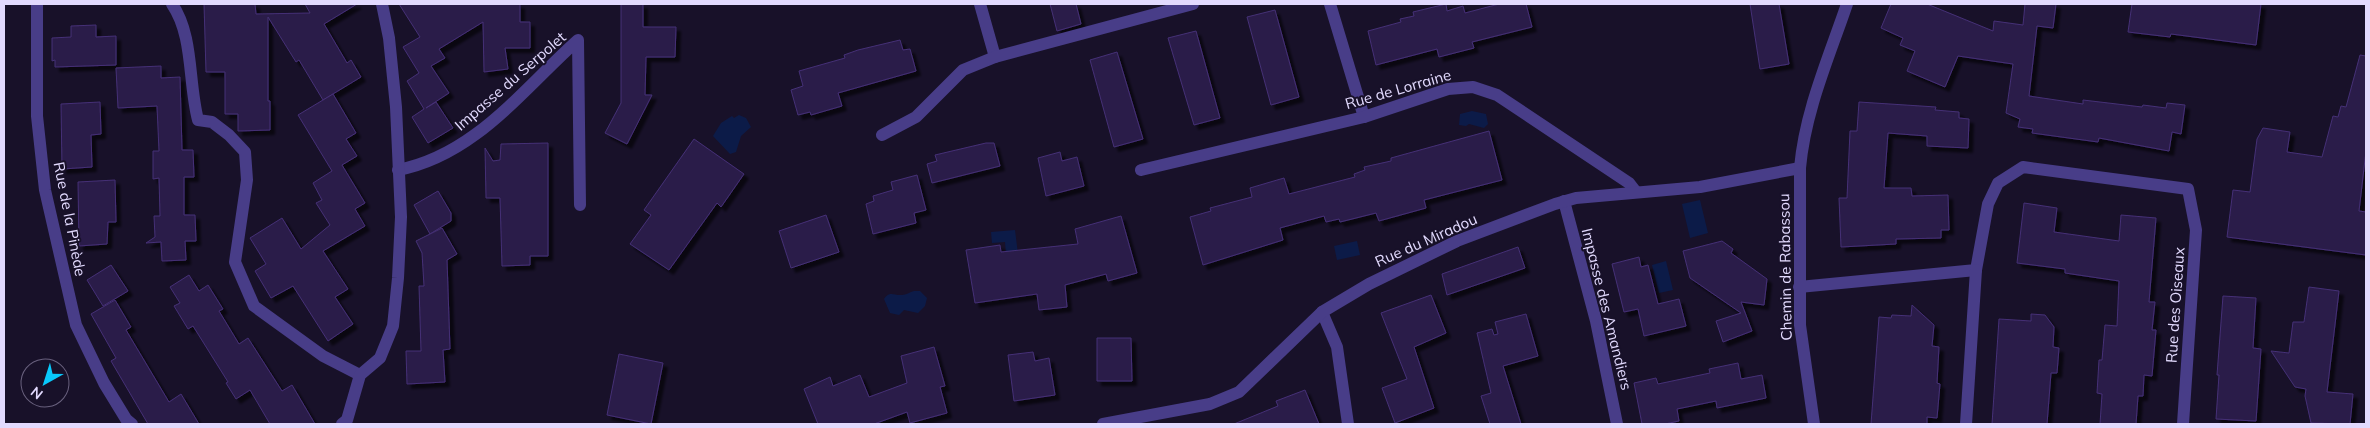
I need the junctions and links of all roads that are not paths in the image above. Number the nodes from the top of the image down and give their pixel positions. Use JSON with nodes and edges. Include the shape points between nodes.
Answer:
{"nodes":[{"id":1,"x":37,"y":4,"type":"edge"},
{"id":2,"x":172,"y":4,"type":"edge"},
{"id":3,"x":382,"y":4,"type":"edge"},
{"id":4,"x":980,"y":4,"type":"edge"},
{"id":5,"x":1193,"y":4,"type":"edge"},
{"id":6,"x":1330,"y":4,"type":"edge"},
{"id":7,"x":1847,"y":4,"type":"edge"},
{"id":8,"x":995,"y":56,"type":"junction"},
{"id":9,"x":1364,"y":117,"type":"junction"},
{"id":10,"x":882,"y":135,"type":"dead end"},
{"id":11,"x":1800,"y":168,"type":"junction"},
{"id":12,"x":398,"y":170,"type":"junction"},
{"id":13,"x":1141,"y":170,"type":"dead end"},
{"id":14,"x":1636,"y":192,"type":"junction"},
{"id":15,"x":1564,"y":201,"type":"junction"},
{"id":16,"x":580,"y":205,"type":"dead end"},
{"id":17,"x":1976,"y":270,"type":"junction"},
{"id":18,"x":1799,"y":287,"type":"junction"},
{"id":19,"x":1322,"y":312,"type":"junction"},
{"id":20,"x":360,"y":376,"type":"junction"},
{"id":21,"x":132,"y":424,"type":"edge"},
{"id":22,"x":342,"y":424,"type":"edge"},
{"id":23,"x":1103,"y":424,"type":"edge"},
{"id":24,"x":1348,"y":424,"type":"edge"},
{"id":25,"x":1617,"y":424,"type":"edge"},
{"id":26,"x":1814,"y":424,"type":"edge"},
{"id":27,"x":1966,"y":424,"type":"edge"},
{"id":28,"x":2183,"y":424,"type":"edge"}],
"edges":[{"from":1,"to":21,"type":"street","name":"Rue de la Pinède","via":[[37,116],[44,190],[76,325],[104,383]]},
{"from":2,"to":20,"type":"street","via":[[182,18],[198,120],[212,122],[245,152],[247,180],[235,262],[254,306],[323,356]]},
{"from":3,"to":12,"type":"street","via":[[396,107]]},
{"from":4,"to":8,"type":"street"},
{"from":5,"to":8,"type":"street"},
{"from":6,"to":9,"type":"street"},
{"from":7,"to":11,"type":"street","name":"Chemin de Rabassou","via":[[1811,108],[1802,142]]},
{"from":8,"to":10,"type":"street","via":[[963,70],[916,117]]},
{"from":9,"to":13,"type":"street","name":"Rue de Lorraine"},
{"from":9,"to":14,"type":"street","name":"Rue de Lorraine","via":[[1448,89],[1473,87],[1497,95],[1629,183]]},
{"from":11,"to":14,"type":"street","name":"Rue du Miradou","via":[[1700,187]]},
{"from":11,"to":18,"type":"street","name":"Chemin de Rabassou"},
{"from":12,"to":16,"type":"street","name":"Impasse du Serpolet","via":[[421,166],[473,138],[578,40]]},
{"from":12,"to":20,"type":"street","via":[[401,218],[393,326],[380,358]]},
{"from":14,"to":15,"type":"street","name":"Rue du Miradou"},
{"from":15,"to":19,"type":"street","name":"Rue du Miradou","via":[[1457,241],[1369,284]]},
{"from":15,"to":25,"type":"street","name":"Impasse des Amandiers","via":[[1596,321]]},
{"from":17,"to":18,"type":"street"},
{"from":17,"to":27,"type":"street"},
{"from":17,"to":28,"type":"street","name":"Rue des Oiseaux","via":[[1988,204],[1998,183],[2023,167],[2188,189],[2196,230]]},
{"from":18,"to":26,"type":"street","name":"Chemin de Rabassou","via":[[1800,325]]},
{"from":19,"to":23,"type":"street","name":"Rue du Miradou","via":[[1238,392],[1210,404]]},
{"from":19,"to":24,"type":"street","via":[[1337,347]]},
{"from":20,"to":22,"type":"street","via":[[347,420]]}]}
